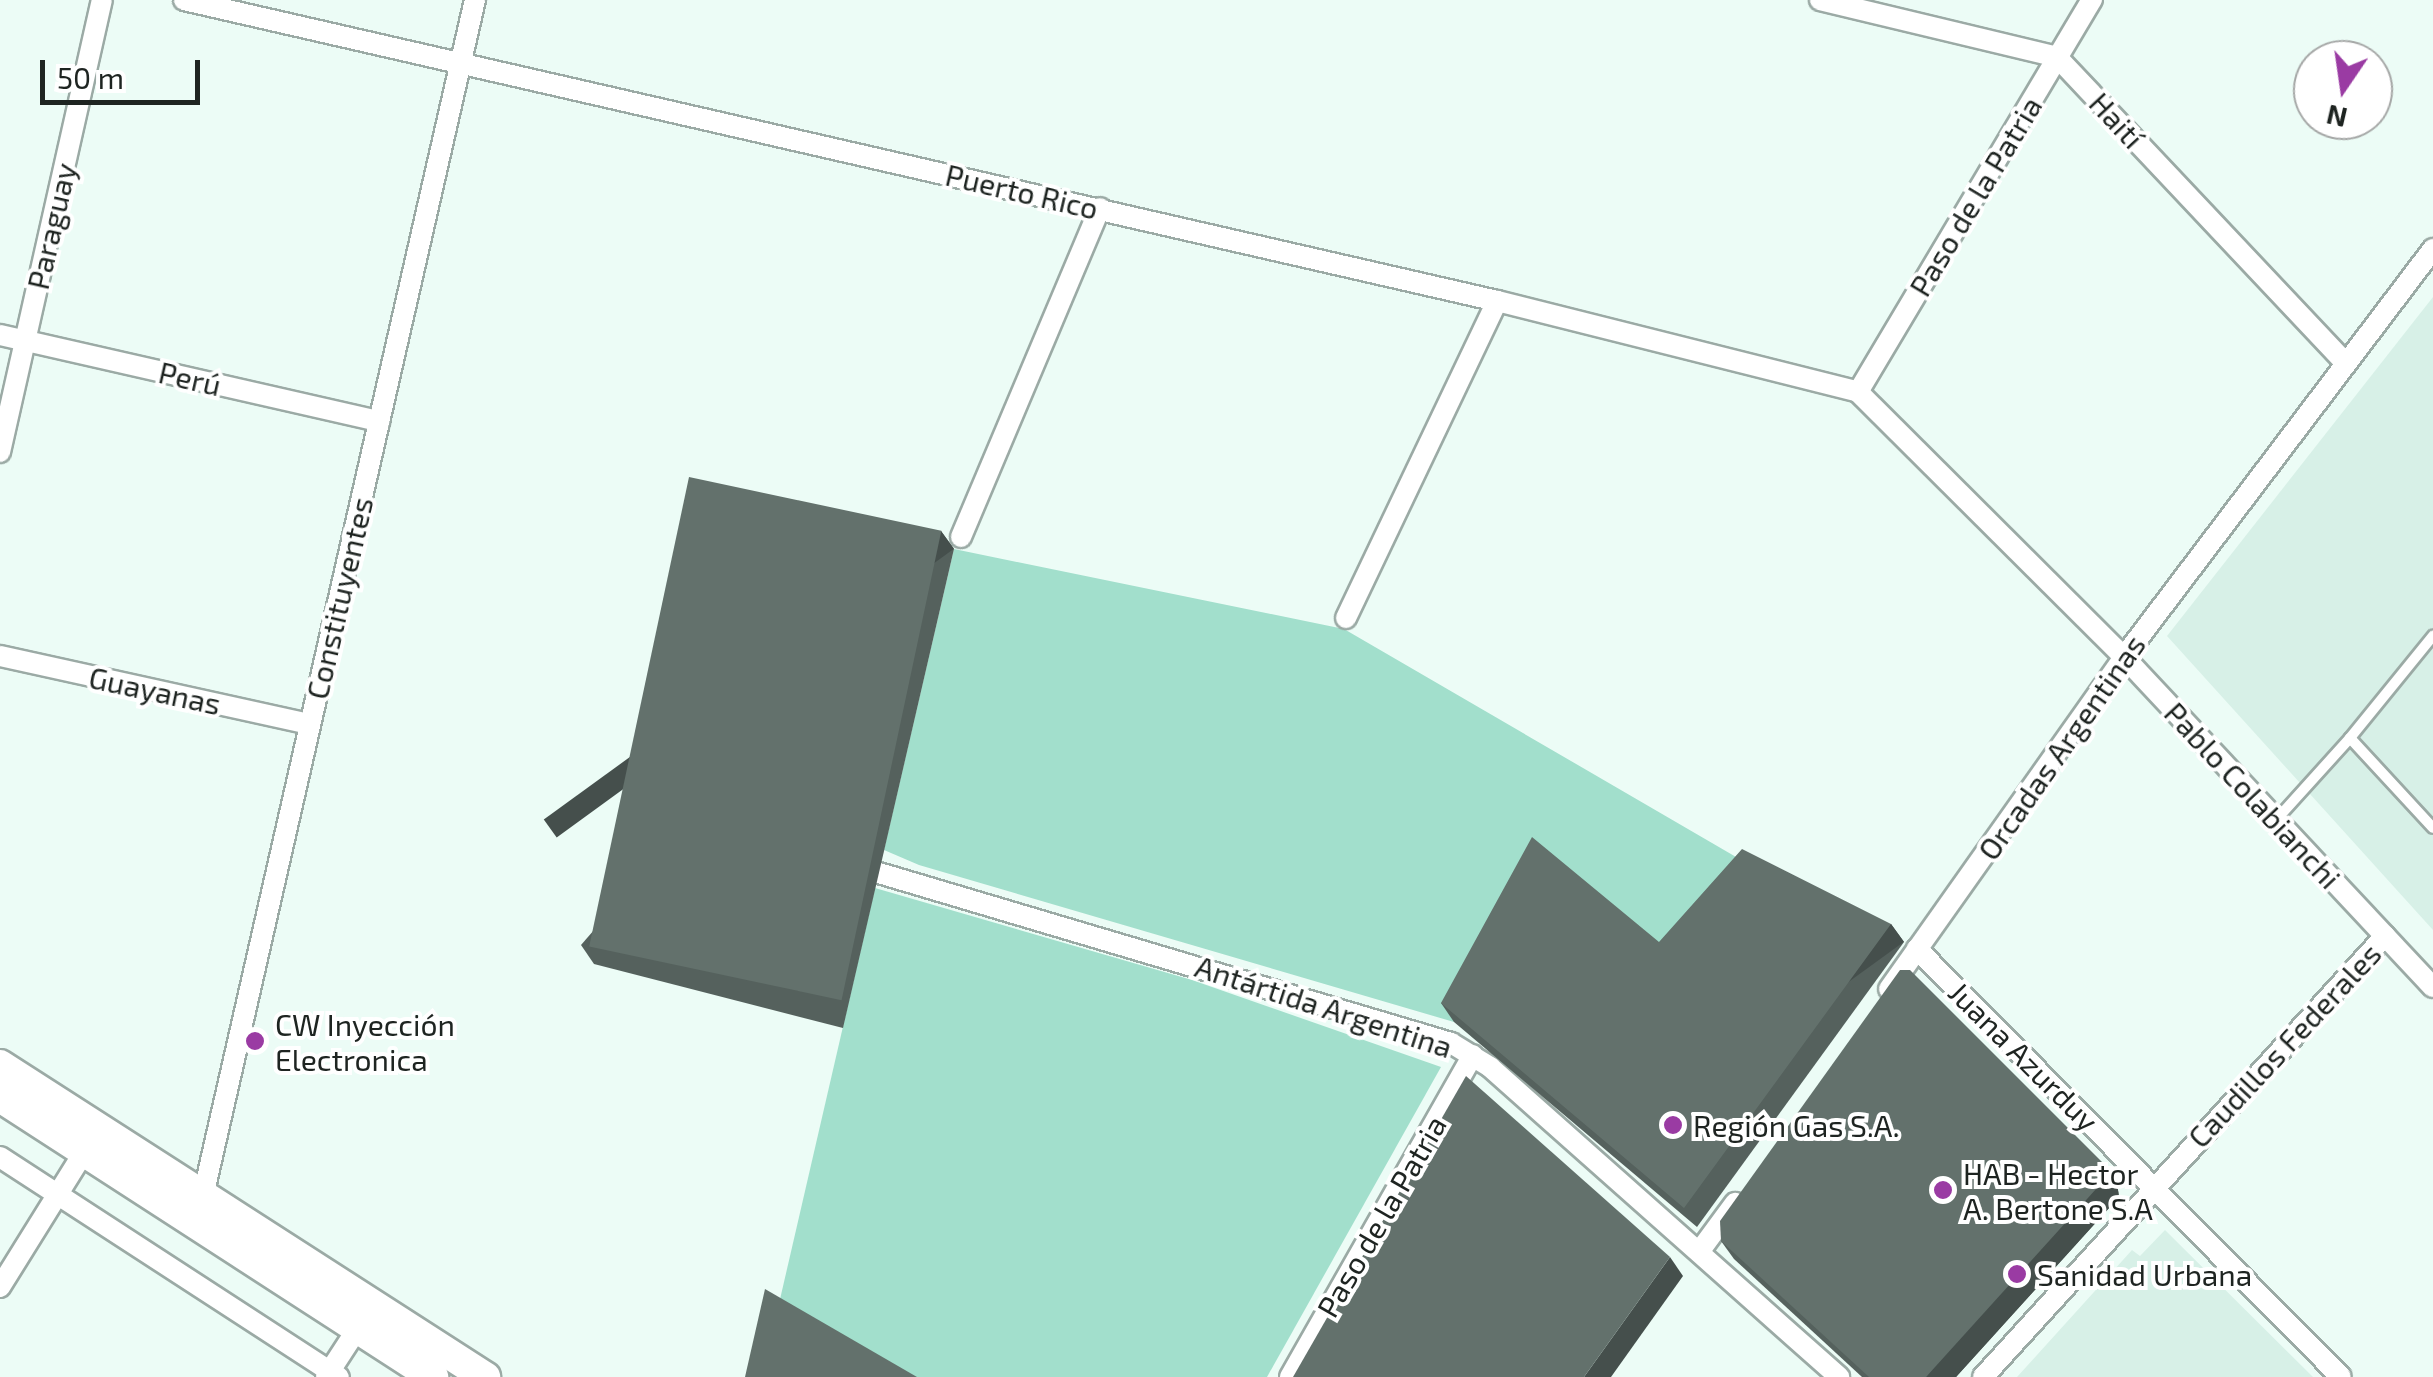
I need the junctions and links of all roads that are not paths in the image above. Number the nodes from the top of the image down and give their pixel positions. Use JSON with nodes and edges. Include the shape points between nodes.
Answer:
{"nodes":[{"id":1,"x":102,"y":0,"type":"edge"},
{"id":2,"x":184,"y":0,"type":"edge"},
{"id":3,"x":475,"y":0,"type":"edge"},
{"id":4,"x":2092,"y":0,"type":"edge"},
{"id":5,"x":1835,"y":2,"type":"edge"},
{"id":6,"x":2058,"y":57,"type":"junction"},
{"id":7,"x":460,"y":63,"type":"junction"},
{"id":8,"x":1100,"y":208,"type":"junction"},
{"id":9,"x":2433,"y":250,"type":"edge"},
{"id":10,"x":1497,"y":301,"type":"junction"},
{"id":11,"x":0,"y":334,"type":"edge"},
{"id":12,"x":25,"y":340,"type":"junction"},
{"id":13,"x":2344,"y":361,"type":"junction"},
{"id":14,"x":1858,"y":392,"type":"junction"},
{"id":15,"x":379,"y":421,"type":"junction"},
{"id":16,"x":0,"y":452,"type":"edge"},
{"id":17,"x":961,"y":537,"type":"dead end"},
{"id":18,"x":1346,"y":618,"type":"dead end"},
{"id":19,"x":2433,"y":636,"type":"edge"},
{"id":20,"x":0,"y":656,"type":"edge"},
{"id":21,"x":2124,"y":657,"type":"junction"},
{"id":22,"x":310,"y":724,"type":"junction"},
{"id":23,"x":2350,"y":738,"type":"junction"},
{"id":24,"x":2276,"y":820,"type":"junction"},
{"id":25,"x":2433,"y":828,"type":"edge"},
{"id":26,"x":879,"y":872,"type":"dead end"},
{"id":27,"x":2385,"y":936,"type":"junction"},
{"id":28,"x":1917,"y":950,"type":"junction"},
{"id":29,"x":2433,"y":987,"type":"edge"},
{"id":30,"x":1871,"y":1013,"type":"edge"},
{"id":31,"x":1473,"y":1055,"type":"junction"},
{"id":32,"x":0,"y":1065,"type":"edge"},
{"id":33,"x":0,"y":1097,"type":"edge"},
{"id":34,"x":84,"y":1152,"type":"junction"},
{"id":35,"x":0,"y":1157,"type":"edge"},
{"id":36,"x":2154,"y":1186,"type":"junction"},
{"id":37,"x":1745,"y":1188,"type":"edge"},
{"id":38,"x":59,"y":1196,"type":"junction"},
{"id":39,"x":203,"y":1196,"type":"junction"},
{"id":40,"x":1699,"y":1252,"type":"junction"},
{"id":41,"x":0,"y":1287,"type":"edge"},
{"id":42,"x":358,"y":1328,"type":"junction"},
{"id":43,"x":332,"y":1375,"type":"edge"},
{"id":44,"x":433,"y":1377,"type":"edge"},
{"id":45,"x":486,"y":1377,"type":"edge"},
{"id":46,"x":1290,"y":1377,"type":"edge"},
{"id":47,"x":1839,"y":1377,"type":"edge"},
{"id":48,"x":1982,"y":1377,"type":"edge"},
{"id":49,"x":2342,"y":1377,"type":"edge"}],
"edges":[{"from":1,"to":12,"type":"street","name":"Paraguay"},
{"from":2,"to":7,"type":"street","name":"Puerto Rico"},
{"from":3,"to":7,"type":"street","name":"Constituyentes"},
{"from":4,"to":6,"type":"street","name":"Paso de la Patria"},
{"from":5,"to":6,"type":"street"},
{"from":6,"to":13,"type":"street","name":"Haití"},
{"from":6,"to":14,"type":"street","name":"Paso de la Patria"},
{"from":7,"to":8,"type":"street","name":"Puerto Rico"},
{"from":7,"to":15,"type":"street","name":"Constituyentes"},
{"from":8,"to":10,"type":"street","name":"Puerto Rico"},
{"from":8,"to":17,"type":"street"},
{"from":9,"to":13,"type":"street","name":"Orcadas Argentinas"},
{"from":10,"to":14,"type":"street","name":"Puerto Rico"},
{"from":10,"to":18,"type":"street"},
{"from":11,"to":12,"type":"street","name":"Perú"},
{"from":12,"to":15,"type":"street","name":"Perú"},
{"from":12,"to":16,"type":"street","name":"Paraguay"},
{"from":13,"to":21,"type":"street","name":"Orcadas Argentinas"},
{"from":14,"to":21,"type":"street","name":"Pablo Colabianchi"},
{"from":15,"to":22,"type":"street","name":"Constituyentes"},
{"from":19,"to":23,"type":"lane"},
{"from":20,"to":22,"type":"street","name":"Guayanas"},
{"from":21,"to":24,"type":"street","name":"Pablo Colabianchi"},
{"from":21,"to":28,"type":"street","name":"Orcadas Argentinas"},
{"from":22,"to":39,"type":"street","name":"Constituyentes"},
{"from":23,"to":24,"type":"lane"},
{"from":23,"to":25,"type":"lane"},
{"from":24,"to":27,"type":"street","name":"Pablo Colabianchi"},
{"from":26,"to":31,"type":"street","name":"Antártida Argentina","via":[[1424,1032]]},
{"from":27,"to":29,"type":"street","name":"Pablo Colabianchi"},
{"from":27,"to":36,"type":"street","name":"Caudillos Federales"},
{"from":28,"to":30,"type":"street","name":"Orcadas Argentinas"},
{"from":28,"to":36,"type":"street","name":"Juana Azurduy"},
{"from":31,"to":40,"type":"street","name":"Antártida Argentina"},
{"from":31,"to":46,"type":"street","name":"Paso de la Patria"},
{"from":32,"to":39,"type":"main road"},
{"from":33,"to":34,"type":"main road"},
{"from":34,"to":38,"type":"street"},
{"from":34,"to":42,"type":"main road"},
{"from":35,"to":38,"type":"street"},
{"from":36,"to":48,"type":"street","name":"Caudillos Federales"},
{"from":36,"to":49,"type":"street","name":"Juana Azurduy"},
{"from":37,"to":40,"type":"street"},
{"from":38,"to":41,"type":"street"},
{"from":38,"to":43,"type":"street"},
{"from":39,"to":45,"type":"main road"},
{"from":40,"to":47,"type":"street","name":"Antártida Argentina"},
{"from":42,"to":43,"type":"street"},
{"from":42,"to":44,"type":"main road"}]}
